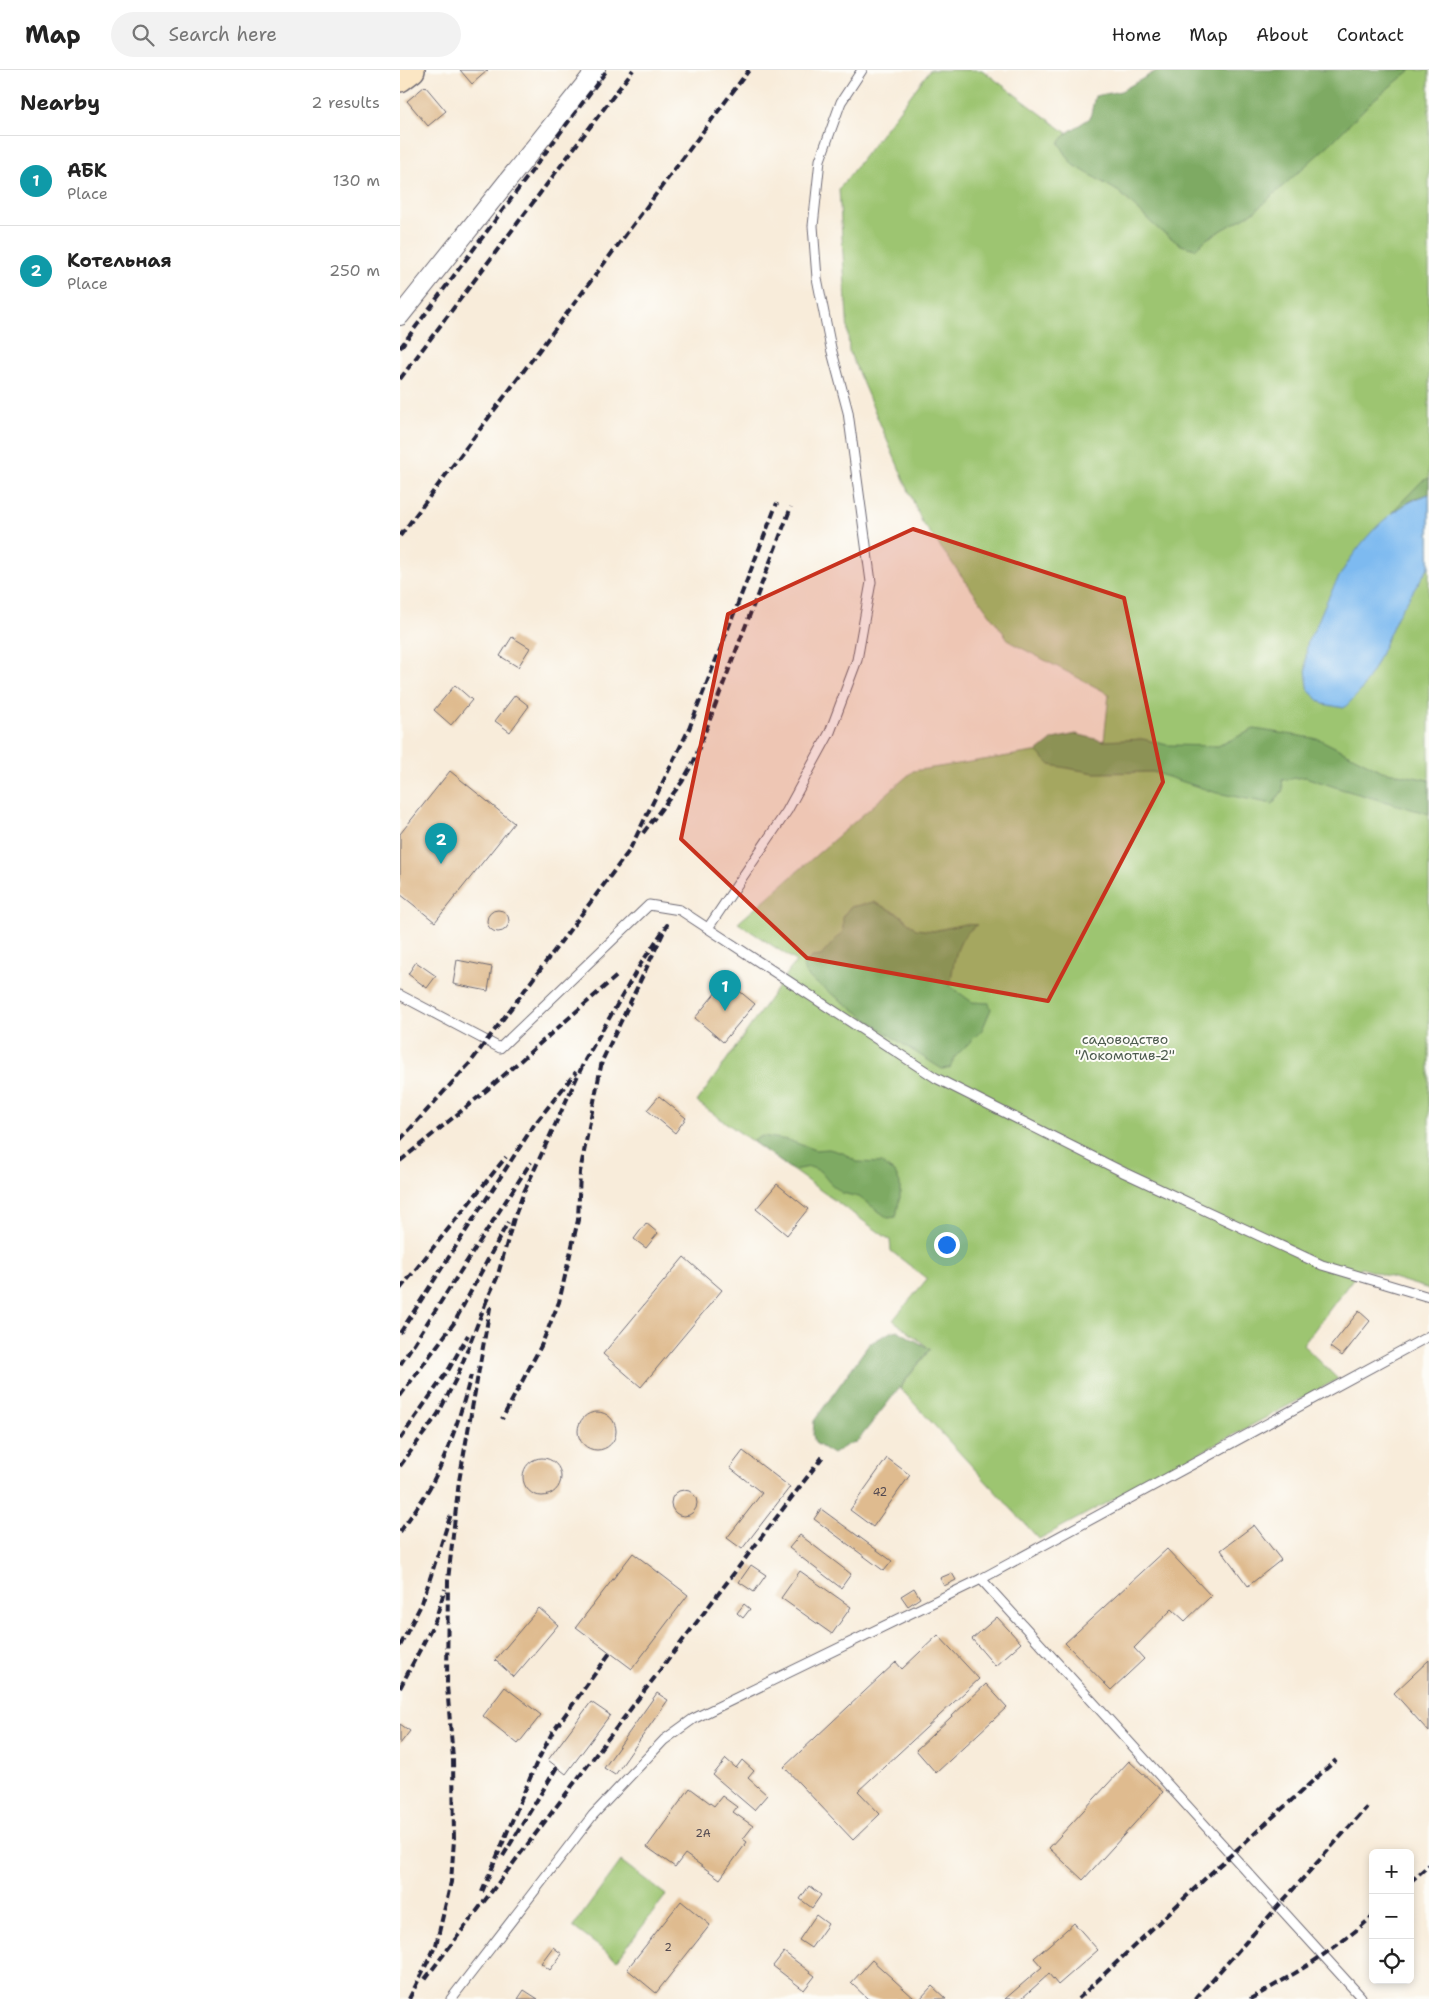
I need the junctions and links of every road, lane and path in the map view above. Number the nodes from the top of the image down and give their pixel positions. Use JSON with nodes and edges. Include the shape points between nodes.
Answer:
{"nodes":[{"id":1,"x":412,"y":70,"type":"edge"},
{"id":2,"x":596,"y":70,"type":"edge"},
{"id":3,"x":862,"y":70,"type":"edge"},
{"id":4,"x":400,"y":79,"type":"edge"},
{"id":5,"x":400,"y":316,"type":"edge"},
{"id":6,"x":708,"y":928,"type":"junction"},
{"id":7,"x":400,"y":995,"type":"edge"},
{"id":8,"x":1429,"y":1298,"type":"edge"},
{"id":9,"x":1429,"y":1336,"type":"edge"},
{"id":10,"x":981,"y":1580,"type":"junction"},
{"id":11,"x":1362,"y":1996,"type":"dead end"},
{"id":12,"x":451,"y":1999,"type":"edge"}],
"edges":[{"from":1,"to":4,"type":"street"},
{"from":2,"to":5,"type":"street"},
{"from":3,"to":6,"type":"lane","via":[[841,102],[820,160],[812,226],[817,278],[848,412],[871,582],[858,660],[830,732],[787,810]]},
{"from":6,"to":7,"type":"lane","via":[[680,910],[649,905],[500,1048]]},
{"from":6,"to":8,"type":"lane","via":[[936,1078],[1125,1173],[1322,1265]]},
{"from":9,"to":10,"type":"lane"},
{"from":10,"to":11,"type":"lane"},
{"from":10,"to":12,"type":"lane","via":[[693,1719],[664,1740],[593,1815]]}]}
